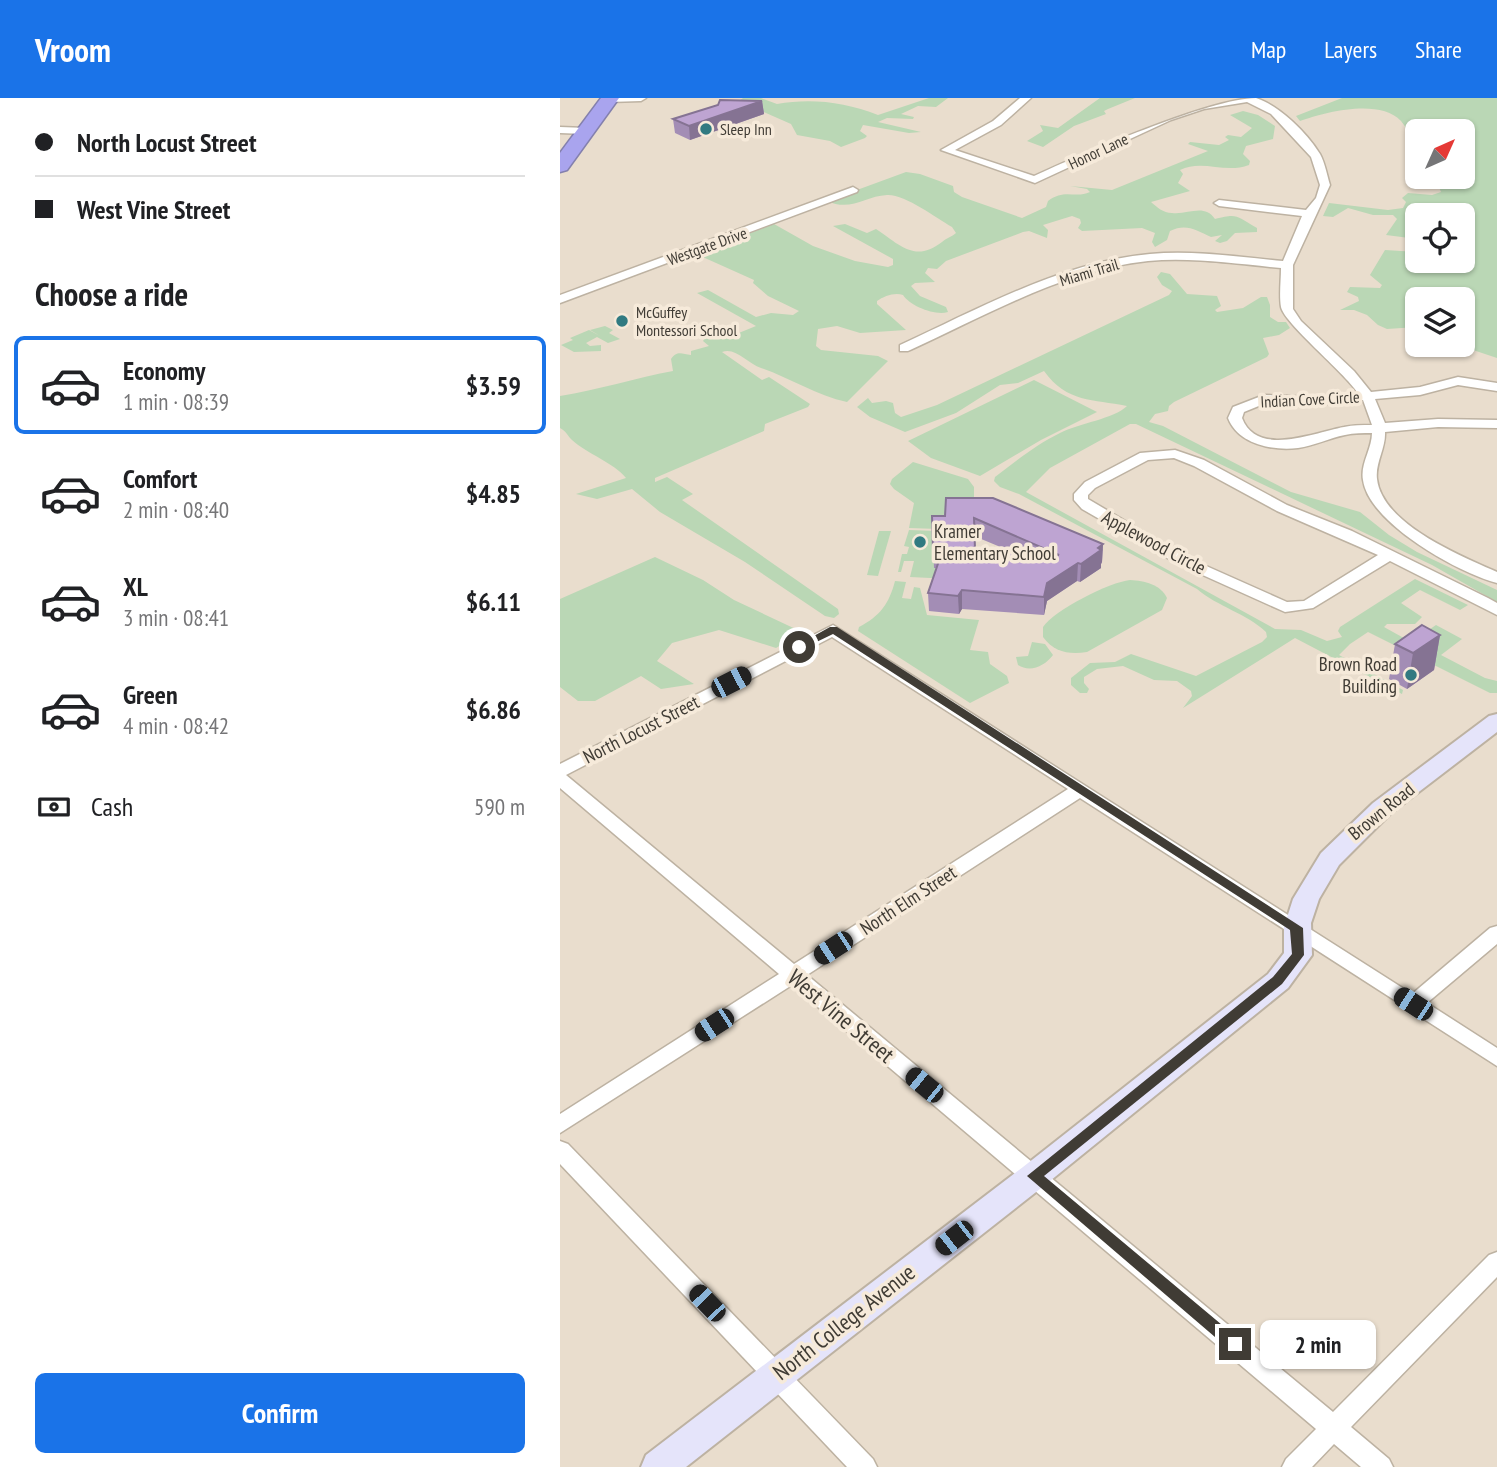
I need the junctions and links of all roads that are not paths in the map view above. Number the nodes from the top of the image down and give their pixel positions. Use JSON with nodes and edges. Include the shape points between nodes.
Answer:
{"nodes":[{"id":1,"x":641,"y":98,"type":"edge"},
{"id":2,"x":1026,"y":98,"type":"edge"},
{"id":3,"x":1250,"y":98,"type":"edge"},
{"id":4,"x":609,"y":99,"type":"edge"},
{"id":5,"x":560,"y":130,"type":"edge"},
{"id":6,"x":586,"y":131,"type":"junction"},
{"id":7,"x":560,"y":166,"type":"edge"},
{"id":8,"x":853,"y":190,"type":"dead end"},
{"id":9,"x":1219,"y":203,"type":"dead end"},
{"id":10,"x":1310,"y":211,"type":"junction"},
{"id":11,"x":1287,"y":265,"type":"junction"},
{"id":12,"x":560,"y":299,"type":"edge"},
{"id":13,"x":904,"y":348,"type":"dead end"},
{"id":14,"x":1497,"y":387,"type":"edge"},
{"id":15,"x":1368,"y":396,"type":"junction"},
{"id":16,"x":1497,"y":424,"type":"edge"},
{"id":17,"x":1380,"y":429,"type":"junction"},
{"id":18,"x":1389,"y":555,"type":"junction"},
{"id":19,"x":1497,"y":578,"type":"edge"},
{"id":20,"x":1497,"y":610,"type":"edge"},
{"id":21,"x":1497,"y":721,"type":"edge"},
{"id":22,"x":560,"y":771,"type":"edge"},
{"id":23,"x":560,"y":779,"type":"edge"},
{"id":24,"x":1081,"y":789,"type":"junction"},
{"id":25,"x":1297,"y":928,"type":"junction"},
{"id":26,"x":1497,"y":933,"type":"edge"},
{"id":27,"x":791,"y":975,"type":"junction"},
{"id":28,"x":1413,"y":1004,"type":"junction"},
{"id":29,"x":1497,"y":1058,"type":"edge"},
{"id":30,"x":560,"y":1125,"type":"edge"},
{"id":31,"x":560,"y":1150,"type":"edge"},
{"id":32,"x":1034,"y":1176,"type":"junction"},
{"id":33,"x":1497,"y":1262,"type":"edge"},
{"id":34,"x":776,"y":1375,"type":"junction"},
{"id":35,"x":1333,"y":1429,"type":"junction"},
{"id":36,"x":659,"y":1467,"type":"edge"},
{"id":37,"x":864,"y":1467,"type":"edge"},
{"id":38,"x":1295,"y":1467,"type":"edge"},
{"id":39,"x":1380,"y":1467,"type":"edge"}],
"edges":[{"from":1,"to":4,"type":"street"},
{"from":2,"to":3,"type":"street","name":"Honor Lane","via":[[997,123],[946,150],[1035,180],[1167,118]]},
{"from":3,"to":10,"type":"street","via":[[1274,112],[1316,156],[1325,185]]},
{"from":4,"to":6,"type":"highway"},
{"from":5,"to":6,"type":"street"},
{"from":6,"to":7,"type":"highway"},
{"from":8,"to":12,"type":"street","name":"Westgate Drive"},
{"from":9,"to":10,"type":"street"},
{"from":10,"to":11,"type":"street"},
{"from":11,"to":13,"type":"street","name":"Miami Trail","via":[[1175,257],[1122,262],[1079,272]]},
{"from":11,"to":15,"type":"street","via":[[1287,309]]},
{"from":14,"to":15,"type":"street","name":"Indian Cove Circle","via":[[1458,380],[1420,391]]},
{"from":15,"to":17,"type":"street"},
{"from":15,"to":17,"type":"street","name":"Indian Cove Circle","via":[[1264,399],[1238,410],[1235,418],[1246,434],[1284,444]]},
{"from":16,"to":17,"type":"street","name":"Indian Cove Circle","via":[[1438,423]]},
{"from":17,"to":19,"type":"street","via":[[1368,471],[1372,489],[1385,510],[1439,551]]},
{"from":18,"to":18,"type":"street","name":"Applewood Circle","via":[[1175,454],[1145,456],[1081,494],[1087,506],[1146,541],[1285,607],[1308,605]]},
{"from":18,"to":20,"type":"street","name":"Applewood Circle"},
{"from":21,"to":25,"type":"street","name":"Brown Road","via":[[1351,833],[1314,883]]},
{"from":22,"to":24,"type":"street","name":"North Locust Street","via":[[833,630]]},
{"from":23,"to":27,"type":"street","name":"West Vine Street"},
{"from":24,"to":25,"type":"street"},
{"from":24,"to":27,"type":"street","name":"North Elm Street"},
{"from":25,"to":28,"type":"street"},
{"from":25,"to":32,"type":"street","name":"North College Avenue","via":[[1298,955],[1278,981]]},
{"from":26,"to":28,"type":"street"},
{"from":27,"to":30,"type":"street","name":"North Elm Street"},
{"from":27,"to":32,"type":"street","name":"West Vine Street"},
{"from":28,"to":29,"type":"street"},
{"from":31,"to":34,"type":"street"},
{"from":32,"to":34,"type":"street","name":"North College Avenue"},
{"from":32,"to":35,"type":"street","name":"West Vine Street"},
{"from":33,"to":35,"type":"street"},
{"from":34,"to":36,"type":"street","name":"North College Avenue"},
{"from":34,"to":37,"type":"street"},
{"from":35,"to":38,"type":"street"},
{"from":35,"to":39,"type":"street","name":"West Vine Street"}]}
